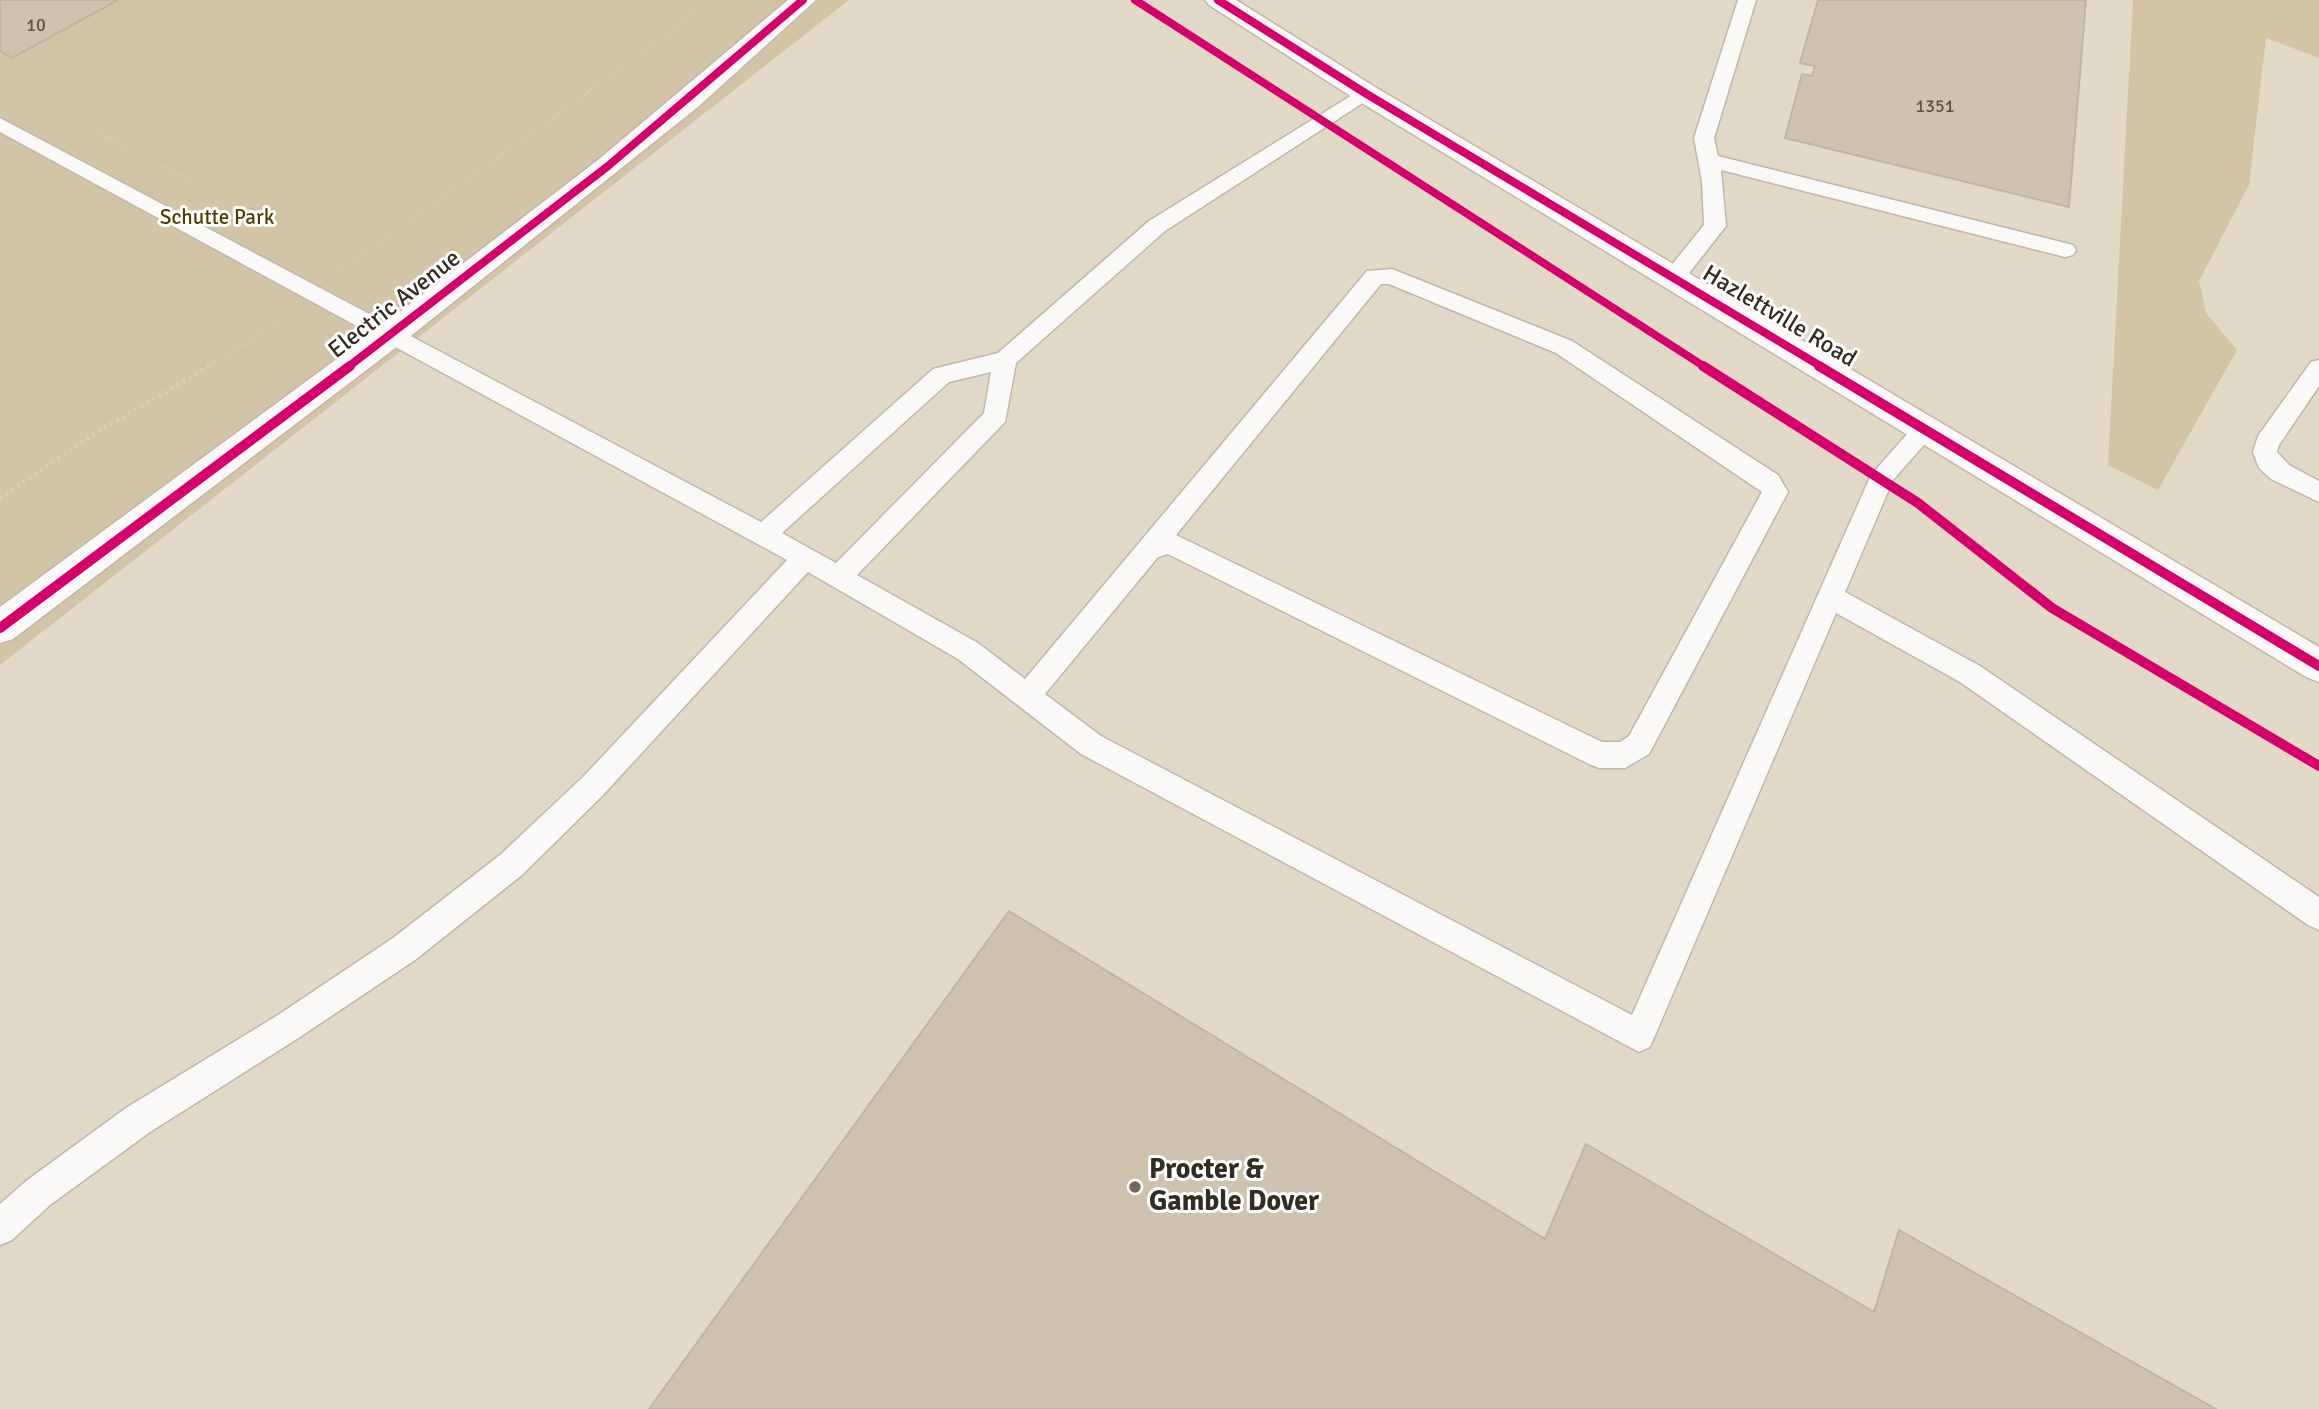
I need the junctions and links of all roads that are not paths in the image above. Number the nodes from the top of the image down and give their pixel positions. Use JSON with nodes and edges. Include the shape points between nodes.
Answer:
{"nodes":[{"id":1,"x":803,"y":0,"type":"edge"},
{"id":2,"x":1218,"y":0,"type":"edge"},
{"id":3,"x":1747,"y":0,"type":"edge"},
{"id":4,"x":1365,"y":93,"type":"junction"},
{"id":5,"x":0,"y":124,"type":"edge"},
{"id":6,"x":1707,"y":160,"type":"junction"},
{"id":7,"x":2065,"y":250,"type":"dead end"},
{"id":8,"x":1674,"y":277,"type":"junction"},
{"id":9,"x":391,"y":335,"type":"junction"},
{"id":10,"x":1005,"y":360,"type":"junction"},
{"id":11,"x":2319,"y":368,"type":"edge"},
{"id":12,"x":1925,"y":430,"type":"junction"},
{"id":13,"x":2319,"y":492,"type":"edge"},
{"id":14,"x":762,"y":536,"type":"junction"},
{"id":15,"x":1152,"y":548,"type":"junction"},
{"id":16,"x":804,"y":558,"type":"junction"},
{"id":17,"x":838,"y":578,"type":"junction"},
{"id":18,"x":1831,"y":597,"type":"junction"},
{"id":19,"x":0,"y":628,"type":"edge"},
{"id":20,"x":2319,"y":666,"type":"edge"},
{"id":21,"x":1027,"y":696,"type":"junction"},
{"id":22,"x":2319,"y":915,"type":"edge"},
{"id":23,"x":0,"y":1228,"type":"edge"}],
"edges":[{"from":1,"to":9,"type":"main road","name":"Electric Avenue","via":[[688,102]]},
{"from":2,"to":4,"type":"main road","name":"Hazlettville Road"},
{"from":3,"to":6,"type":"lane","via":[[1704,138]]},
{"from":4,"to":8,"type":"main road","name":"Hazlettville Road"},
{"from":4,"to":10,"type":"lane","via":[[1157,226]]},
{"from":5,"to":9,"type":"lane"},
{"from":6,"to":7,"type":"lane"},
{"from":6,"to":8,"type":"lane","via":[[1715,226]]},
{"from":8,"to":12,"type":"main road","name":"Hazlettville Road"},
{"from":9,"to":14,"type":"lane"},
{"from":9,"to":19,"type":"main road","name":"Electric Avenue"},
{"from":10,"to":14,"type":"lane","via":[[941,376]]},
{"from":10,"to":17,"type":"lane","via":[[996,416]]},
{"from":11,"to":13,"type":"lane","via":[[2265,452],[2280,472]]},
{"from":12,"to":18,"type":"lane","via":[[1883,475]]},
{"from":12,"to":20,"type":"main road","name":"Hazlettville Road"},
{"from":14,"to":16,"type":"lane"},
{"from":15,"to":15,"type":"lane","via":[[1170,543],[1599,755],[1625,755],[1639,745],[1775,492],[1769,482],[1564,347],[1392,277],[1375,276]]},
{"from":15,"to":21,"type":"lane"},
{"from":16,"to":17,"type":"lane"},
{"from":16,"to":23,"type":"lane","via":[[593,786],[512,865],[404,949],[138,1120],[38,1193]]},
{"from":17,"to":21,"type":"lane","via":[[968,651]]},
{"from":18,"to":21,"type":"lane","via":[[1639,1036],[1091,746]]},
{"from":18,"to":22,"type":"lane","via":[[1970,674]]}]}
